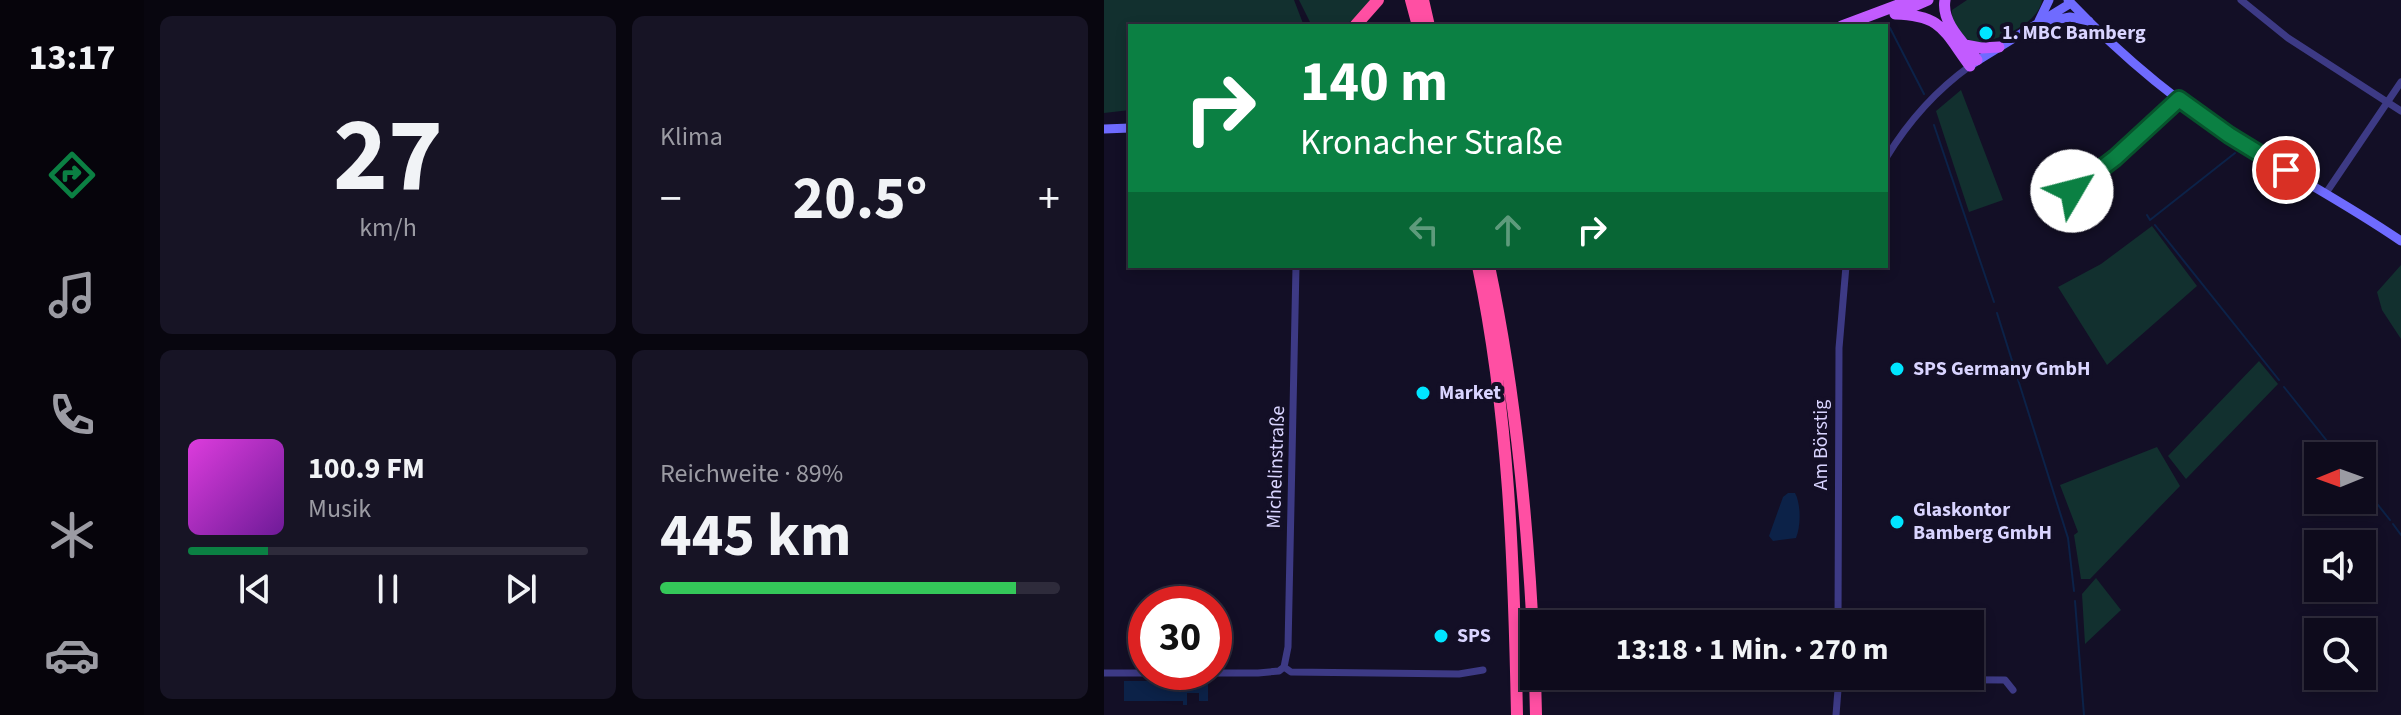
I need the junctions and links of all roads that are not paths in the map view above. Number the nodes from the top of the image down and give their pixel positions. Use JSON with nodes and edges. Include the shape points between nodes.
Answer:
{"nodes":[{"id":1,"x":1378,"y":0,"type":"edge"},
{"id":2,"x":1411,"y":0,"type":"edge"},
{"id":3,"x":1423,"y":0,"type":"edge"},
{"id":4,"x":1911,"y":0,"type":"edge"},
{"id":5,"x":1928,"y":0,"type":"edge"},
{"id":6,"x":1945,"y":0,"type":"edge"},
{"id":7,"x":2049,"y":0,"type":"edge"},
{"id":8,"x":2241,"y":0,"type":"edge"},
{"id":9,"x":2070,"y":1,"type":"edge"},
{"id":10,"x":1893,"y":8,"type":"edge"},
{"id":11,"x":2089,"y":21,"type":"junction"},
{"id":12,"x":1357,"y":24,"type":"edge"},
{"id":13,"x":1417,"y":24,"type":"edge"},
{"id":14,"x":1429,"y":24,"type":"edge"},
{"id":15,"x":1848,"y":24,"type":"edge"},
{"id":16,"x":1866,"y":24,"type":"edge"},
{"id":17,"x":2037,"y":24,"type":"junction"},
{"id":18,"x":1965,"y":44,"type":"junction"},
{"id":19,"x":1999,"y":47,"type":"junction"},
{"id":20,"x":1974,"y":63,"type":"junction"},
{"id":21,"x":2401,"y":82,"type":"edge"},
{"id":22,"x":2179,"y":99,"type":"junction"},
{"id":23,"x":2387,"y":103,"type":"junction"},
{"id":24,"x":2401,"y":111,"type":"edge"},
{"id":25,"x":1128,"y":131,"type":"edge"},
{"id":26,"x":1104,"y":132,"type":"edge"},
{"id":27,"x":1888,"y":155,"type":"edge"},
{"id":28,"x":2065,"y":180,"type":"dead end"},
{"id":29,"x":2326,"y":193,"type":"junction"},
{"id":30,"x":2401,"y":241,"type":"edge"},
{"id":31,"x":1296,"y":268,"type":"edge"},
{"id":32,"x":1478,"y":268,"type":"edge"},
{"id":33,"x":1492,"y":268,"type":"edge"},
{"id":34,"x":1846,"y":268,"type":"edge"},
{"id":35,"x":1532,"y":610,"type":"edge"},
{"id":36,"x":1838,"y":610,"type":"edge"},
{"id":37,"x":1284,"y":667,"type":"junction"},
{"id":38,"x":1483,"y":670,"type":"dead end"},
{"id":39,"x":1104,"y":673,"type":"edge"},
{"id":40,"x":1984,"y":680,"type":"edge"},
{"id":41,"x":1535,"y":690,"type":"edge"},
{"id":42,"x":1838,"y":690,"type":"edge"},
{"id":43,"x":2013,"y":690,"type":"dead end"},
{"id":44,"x":1517,"y":715,"type":"edge"},
{"id":45,"x":1536,"y":715,"type":"edge"},
{"id":46,"x":1836,"y":715,"type":"edge"}],
"edges":[{"from":1,"to":12,"type":"highway"},
{"from":2,"to":13,"type":"highway"},
{"from":3,"to":14,"type":"highway"},
{"from":4,"to":10,"type":"main road"},
{"from":5,"to":10,"type":"main road"},
{"from":6,"to":18,"type":"main road","via":[[1945,15]]},
{"from":7,"to":17,"type":"street"},
{"from":8,"to":23,"type":"street"},
{"from":9,"to":11,"type":"street"},
{"from":9,"to":17,"type":"street"},
{"from":10,"to":15,"type":"main road"},
{"from":10,"to":16,"type":"main road"},
{"from":10,"to":20,"type":"main road","via":[[1933,20]]},
{"from":11,"to":17,"type":"street","via":[[2070,17]]},
{"from":11,"to":22,"type":"street"},
{"from":17,"to":19,"type":"street"},
{"from":18,"to":19,"type":"main road"},
{"from":18,"to":20,"type":"main road"},
{"from":19,"to":20,"type":"street"},
{"from":20,"to":27,"type":"street","via":[[1932,97]]},
{"from":21,"to":23,"type":"street"},
{"from":22,"to":28,"type":"street","via":[[2072,191]]},
{"from":22,"to":29,"type":"street"},
{"from":23,"to":24,"type":"street"},
{"from":23,"to":29,"type":"street"},
{"from":25,"to":26,"type":"street"},
{"from":29,"to":30,"type":"street"},
{"from":31,"to":37,"type":"street","name":"Michelinstraße"},
{"from":32,"to":44,"type":"highway","via":[[1506,453]]},
{"from":33,"to":35,"type":"highway","via":[[1516,426]]},
{"from":34,"to":36,"type":"street","name":"Am Börstig","via":[[1839,348]]},
{"from":37,"to":38,"type":"street","via":[[1320,673]]},
{"from":37,"to":39,"type":"street","via":[[1258,673]]},
{"from":40,"to":43,"type":"street","via":[[2005,680]]},
{"from":41,"to":45,"type":"highway"},
{"from":42,"to":46,"type":"street"}]}
